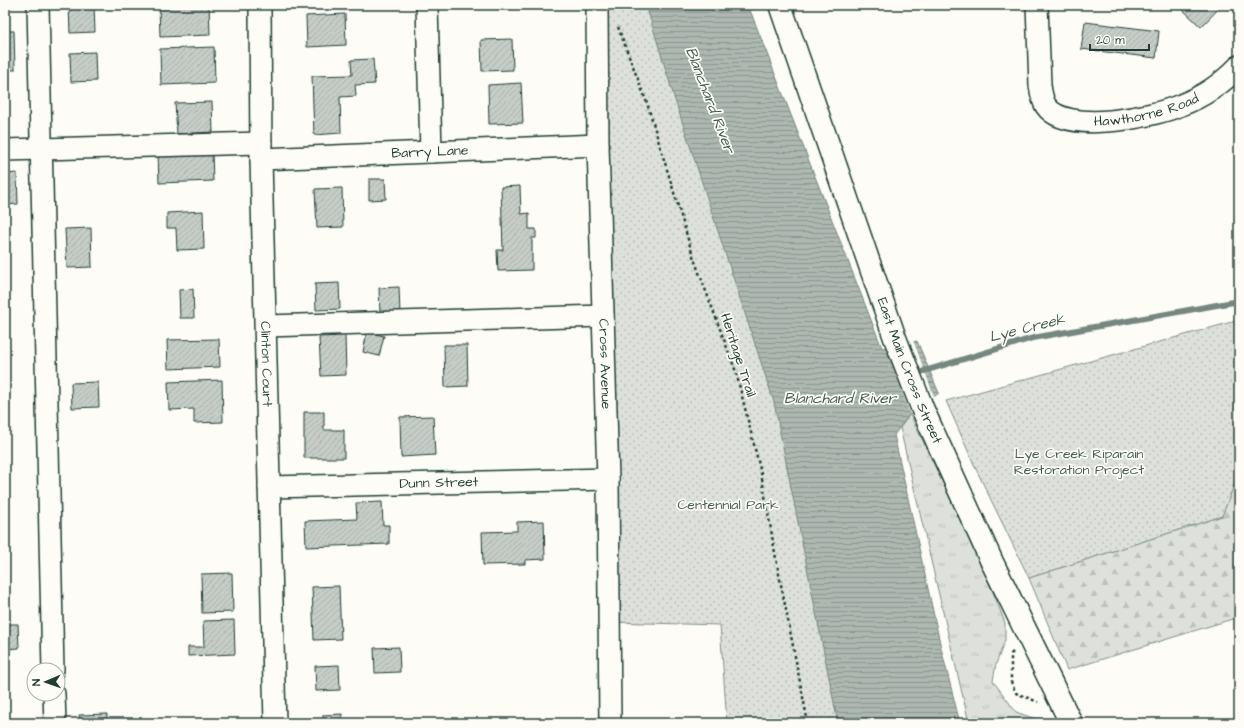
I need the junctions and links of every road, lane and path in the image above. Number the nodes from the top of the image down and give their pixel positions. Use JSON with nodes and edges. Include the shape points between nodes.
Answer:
{"nodes":[{"id":1,"x":38,"y":5,"type":"edge"},
{"id":2,"x":260,"y":5,"type":"edge"},
{"id":3,"x":427,"y":5,"type":"edge"},
{"id":4,"x":597,"y":5,"type":"edge"},
{"id":5,"x":780,"y":5,"type":"edge"},
{"id":6,"x":1037,"y":5,"type":"edge"},
{"id":7,"x":618,"y":25,"type":"dead end"},
{"id":8,"x":1239,"y":66,"type":"edge"},
{"id":9,"x":598,"y":145,"type":"junction"},
{"id":10,"x":41,"y":149,"type":"junction"},
{"id":11,"x":5,"y":150,"type":"edge"},
{"id":12,"x":261,"y":151,"type":"junction"},
{"id":13,"x":431,"y":152,"type":"junction"},
{"id":14,"x":603,"y":316,"type":"junction"},
{"id":15,"x":266,"y":326,"type":"junction"},
{"id":16,"x":608,"y":478,"type":"junction"},
{"id":17,"x":269,"y":487,"type":"junction"},
{"id":18,"x":53,"y":662,"type":"edge"},
{"id":19,"x":54,"y":702,"type":"edge"},
{"id":20,"x":55,"y":723,"type":"edge"},
{"id":21,"x":275,"y":723,"type":"edge"},
{"id":22,"x":610,"y":723,"type":"edge"},
{"id":23,"x":808,"y":723,"type":"edge"},
{"id":24,"x":1071,"y":723,"type":"edge"}],
"edges":[{"from":1,"to":10,"type":"street"},
{"from":2,"to":12,"type":"street","name":"Clinton Court"},
{"from":3,"to":13,"type":"street"},
{"from":4,"to":9,"type":"street","name":"Cross Avenue"},
{"from":5,"to":24,"type":"main road","name":"East Main Cross Street","via":[[895,338],[923,410],[992,562]]},
{"from":6,"to":8,"type":"street","name":"Hawthorne Road","via":[[1040,85],[1046,106],[1062,117],[1080,121],[1109,121],[1152,114],[1180,106],[1205,94]]},
{"from":7,"to":23,"type":"path","name":"Heritage Trail","via":[[647,103],[694,259],[736,372],[761,473]]},
{"from":9,"to":13,"type":"street","name":"Barry Lane"},
{"from":9,"to":14,"type":"street","name":"Cross Avenue"},
{"from":10,"to":11,"type":"street","name":"Barry Lane"},
{"from":10,"to":12,"type":"street","name":"Barry Lane"},
{"from":10,"to":18,"type":"street"},
{"from":12,"to":13,"type":"street","name":"Barry Lane"},
{"from":12,"to":15,"type":"street","name":"Clinton Court"},
{"from":14,"to":15,"type":"street"},
{"from":14,"to":16,"type":"street","name":"Cross Avenue"},
{"from":15,"to":17,"type":"street","name":"Clinton Court"},
{"from":16,"to":17,"type":"street","name":"Dunn Street"},
{"from":16,"to":22,"type":"street","name":"Cross Avenue"},
{"from":17,"to":21,"type":"street","name":"Clinton Court"},
{"from":19,"to":20,"type":"street"}]}
